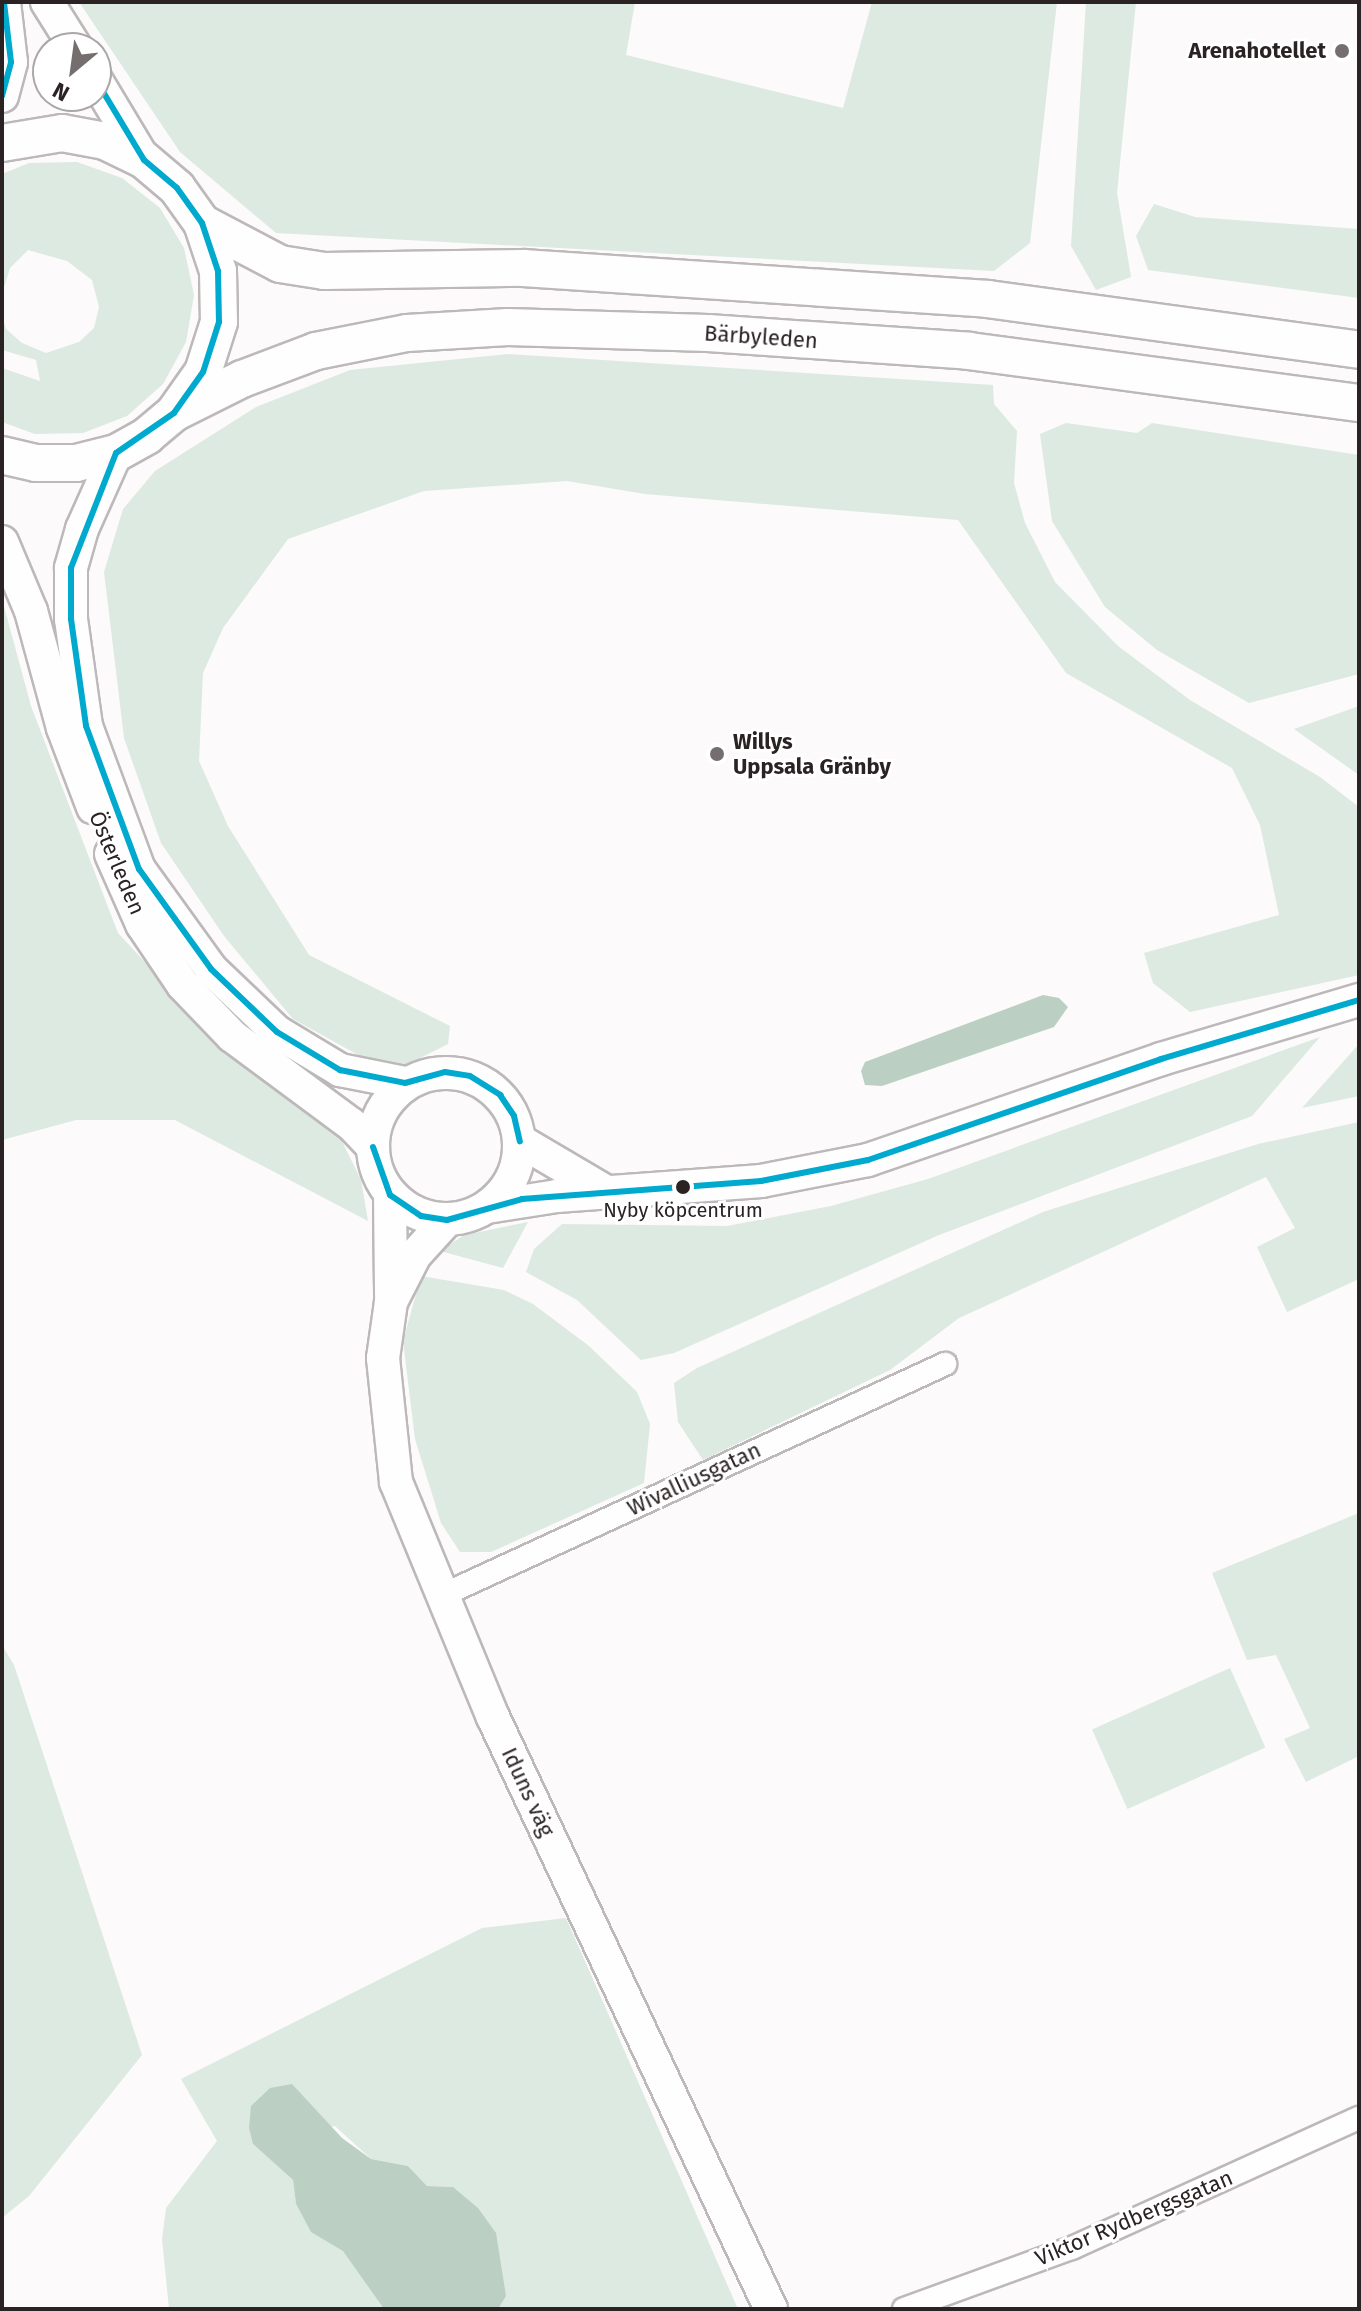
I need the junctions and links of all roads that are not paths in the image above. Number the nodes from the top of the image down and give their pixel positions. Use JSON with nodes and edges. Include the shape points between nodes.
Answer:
{"nodes":[{"id":1,"x":4,"y":2,"type":"edge"},
{"id":2,"x":47,"y":2,"type":"edge"},
{"id":3,"x":66,"y":32,"type":"edge"},
{"id":4,"x":2,"y":96,"type":"edge"},
{"id":5,"x":112,"y":107,"type":"edge"},
{"id":6,"x":2,"y":143,"type":"edge"},
{"id":7,"x":144,"y":160,"type":"junction"},
{"id":8,"x":202,"y":223,"type":"junction"},
{"id":9,"x":1359,"y":350,"type":"edge"},
{"id":10,"x":1359,"y":403,"type":"edge"},
{"id":11,"x":174,"y":413,"type":"junction"},
{"id":12,"x":116,"y":453,"type":"junction"},
{"id":13,"x":2,"y":455,"type":"edge"},
{"id":14,"x":2,"y":542,"type":"edge"},
{"id":15,"x":1359,"y":1000,"type":"edge"},
{"id":16,"x":405,"y":1083,"type":"junction"},
{"id":17,"x":520,"y":1141,"type":"junction"},
{"id":18,"x":373,"y":1147,"type":"junction"},
{"id":19,"x":605,"y":1191,"type":"junction"},
{"id":20,"x":390,"y":1195,"type":"junction"},
{"id":21,"x":487,"y":1207,"type":"junction"},
{"id":22,"x":447,"y":1220,"type":"junction"},
{"id":23,"x":391,"y":1302,"type":"junction"},
{"id":24,"x":945,"y":1364,"type":"dead end"},
{"id":25,"x":443,"y":1595,"type":"junction"},
{"id":26,"x":1359,"y":2118,"type":"edge"},
{"id":27,"x":771,"y":2309,"type":"edge"},
{"id":28,"x":904,"y":2309,"type":"edge"}],
"edges":[{"from":1,"to":4,"type":"main road","via":[[11,62]]},
{"from":2,"to":3,"type":"main road"},
{"from":5,"to":7,"type":"main road"},
{"from":6,"to":7,"type":"main road","via":[[62,133],[105,141]]},
{"from":7,"to":8,"type":"main road","via":[[177,188]]},
{"from":8,"to":9,"type":"main road","via":[[280,264],[324,271],[523,268],[988,299]]},
{"from":8,"to":11,"type":"main road","via":[[218,271],[219,322],[203,372]]},
{"from":10,"to":11,"type":"main road","name":"Bärbyleden","via":[[969,351],[708,333],[508,327],[407,333],[316,351]]},
{"from":11,"to":12,"type":"main road"},
{"from":12,"to":13,"type":"main road","via":[[76,463],[36,463]]},
{"from":12,"to":16,"type":"main road","name":"Österleden","via":[[87,516],[71,568],[71,619],[86,726],[139,869],[211,969],[277,1032],[340,1070]]},
{"from":14,"to":18,"type":"main road","name":"Österleden","via":[[31,611],[63,728],[142,924],[183,985],[232,1036],[351,1124]]},
{"from":15,"to":19,"type":"main road","via":[[1161,1059],[868,1160],[761,1181]]},
{"from":16,"to":17,"type":"main road","via":[[445,1072],[470,1076],[500,1095],[514,1116]]},
{"from":16,"to":18,"type":"main road","via":[[386,1101],[373,1131]]},
{"from":17,"to":19,"type":"main road"},
{"from":17,"to":21,"type":"main road","via":[[517,1166],[506,1189]]},
{"from":18,"to":20,"type":"main road"},
{"from":19,"to":21,"type":"main road"},
{"from":20,"to":22,"type":"main road","via":[[421,1216]]},
{"from":20,"to":23,"type":"main road"},
{"from":21,"to":22,"type":"main road"},
{"from":22,"to":23,"type":"main road","name":"Iduns väg","via":[[415,1255]]},
{"from":23,"to":25,"type":"main road","name":"Iduns väg","via":[[383,1358],[396,1482]]},
{"from":24,"to":25,"type":"street","name":"Wivalliusgatan"},
{"from":25,"to":27,"type":"main road","name":"Iduns väg","via":[[493,1717]]},
{"from":26,"to":28,"type":"street","name":"Viktor Rydbergsgatan","via":[[1072,2248]]}]}
